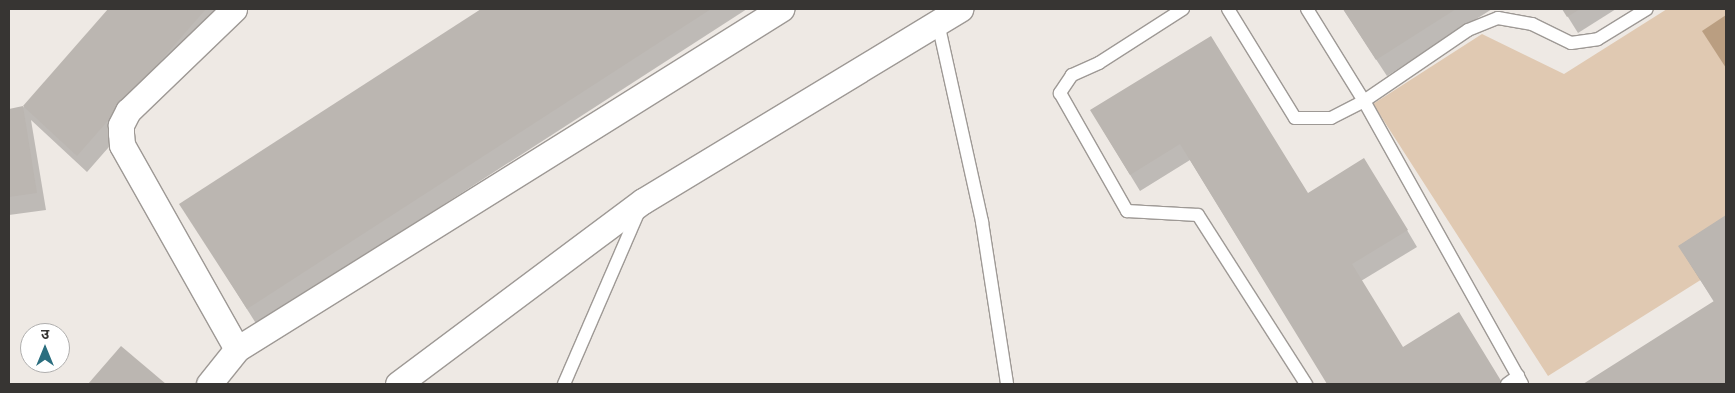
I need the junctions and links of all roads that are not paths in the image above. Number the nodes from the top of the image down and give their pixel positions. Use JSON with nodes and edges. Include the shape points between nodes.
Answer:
{"nodes":[{"id":1,"x":234,"y":9,"type":"edge"},
{"id":2,"x":781,"y":9,"type":"edge"},
{"id":3,"x":960,"y":9,"type":"edge"},
{"id":4,"x":1182,"y":9,"type":"edge"},
{"id":5,"x":1228,"y":9,"type":"edge"},
{"id":6,"x":1307,"y":9,"type":"edge"},
{"id":7,"x":1647,"y":9,"type":"edge"},
{"id":8,"x":938,"y":24,"type":"junction"},
{"id":9,"x":1364,"y":101,"type":"junction"},
{"id":10,"x":643,"y":201,"type":"junction"},
{"id":11,"x":237,"y":349,"type":"junction"},
{"id":12,"x":1520,"y":380,"type":"edge"},
{"id":13,"x":209,"y":384,"type":"edge"},
{"id":14,"x":398,"y":384,"type":"edge"},
{"id":15,"x":564,"y":384,"type":"edge"},
{"id":16,"x":1007,"y":384,"type":"edge"},
{"id":17,"x":1306,"y":384,"type":"edge"},
{"id":18,"x":1507,"y":384,"type":"edge"}],
"edges":[{"from":1,"to":11,"type":"street","via":[[128,111],[121,124],[121,133],[122,145]]},
{"from":2,"to":11,"type":"street"},
{"from":3,"to":8,"type":"street"},
{"from":4,"to":17,"type":"lane","via":[[1098,63],[1072,75],[1060,93],[1128,211],[1198,214]]},
{"from":5,"to":9,"type":"lane","via":[[1295,118],[1331,118]]},
{"from":6,"to":9,"type":"lane"},
{"from":7,"to":9,"type":"lane","via":[[1598,39],[1571,42],[1532,24],[1498,18],[1468,30]]},
{"from":8,"to":10,"type":"street"},
{"from":8,"to":16,"type":"lane","via":[[982,222]]},
{"from":9,"to":12,"type":"lane"},
{"from":10,"to":14,"type":"street"},
{"from":10,"to":15,"type":"lane"},
{"from":11,"to":13,"type":"street"},
{"from":12,"to":18,"type":"lane"}]}
